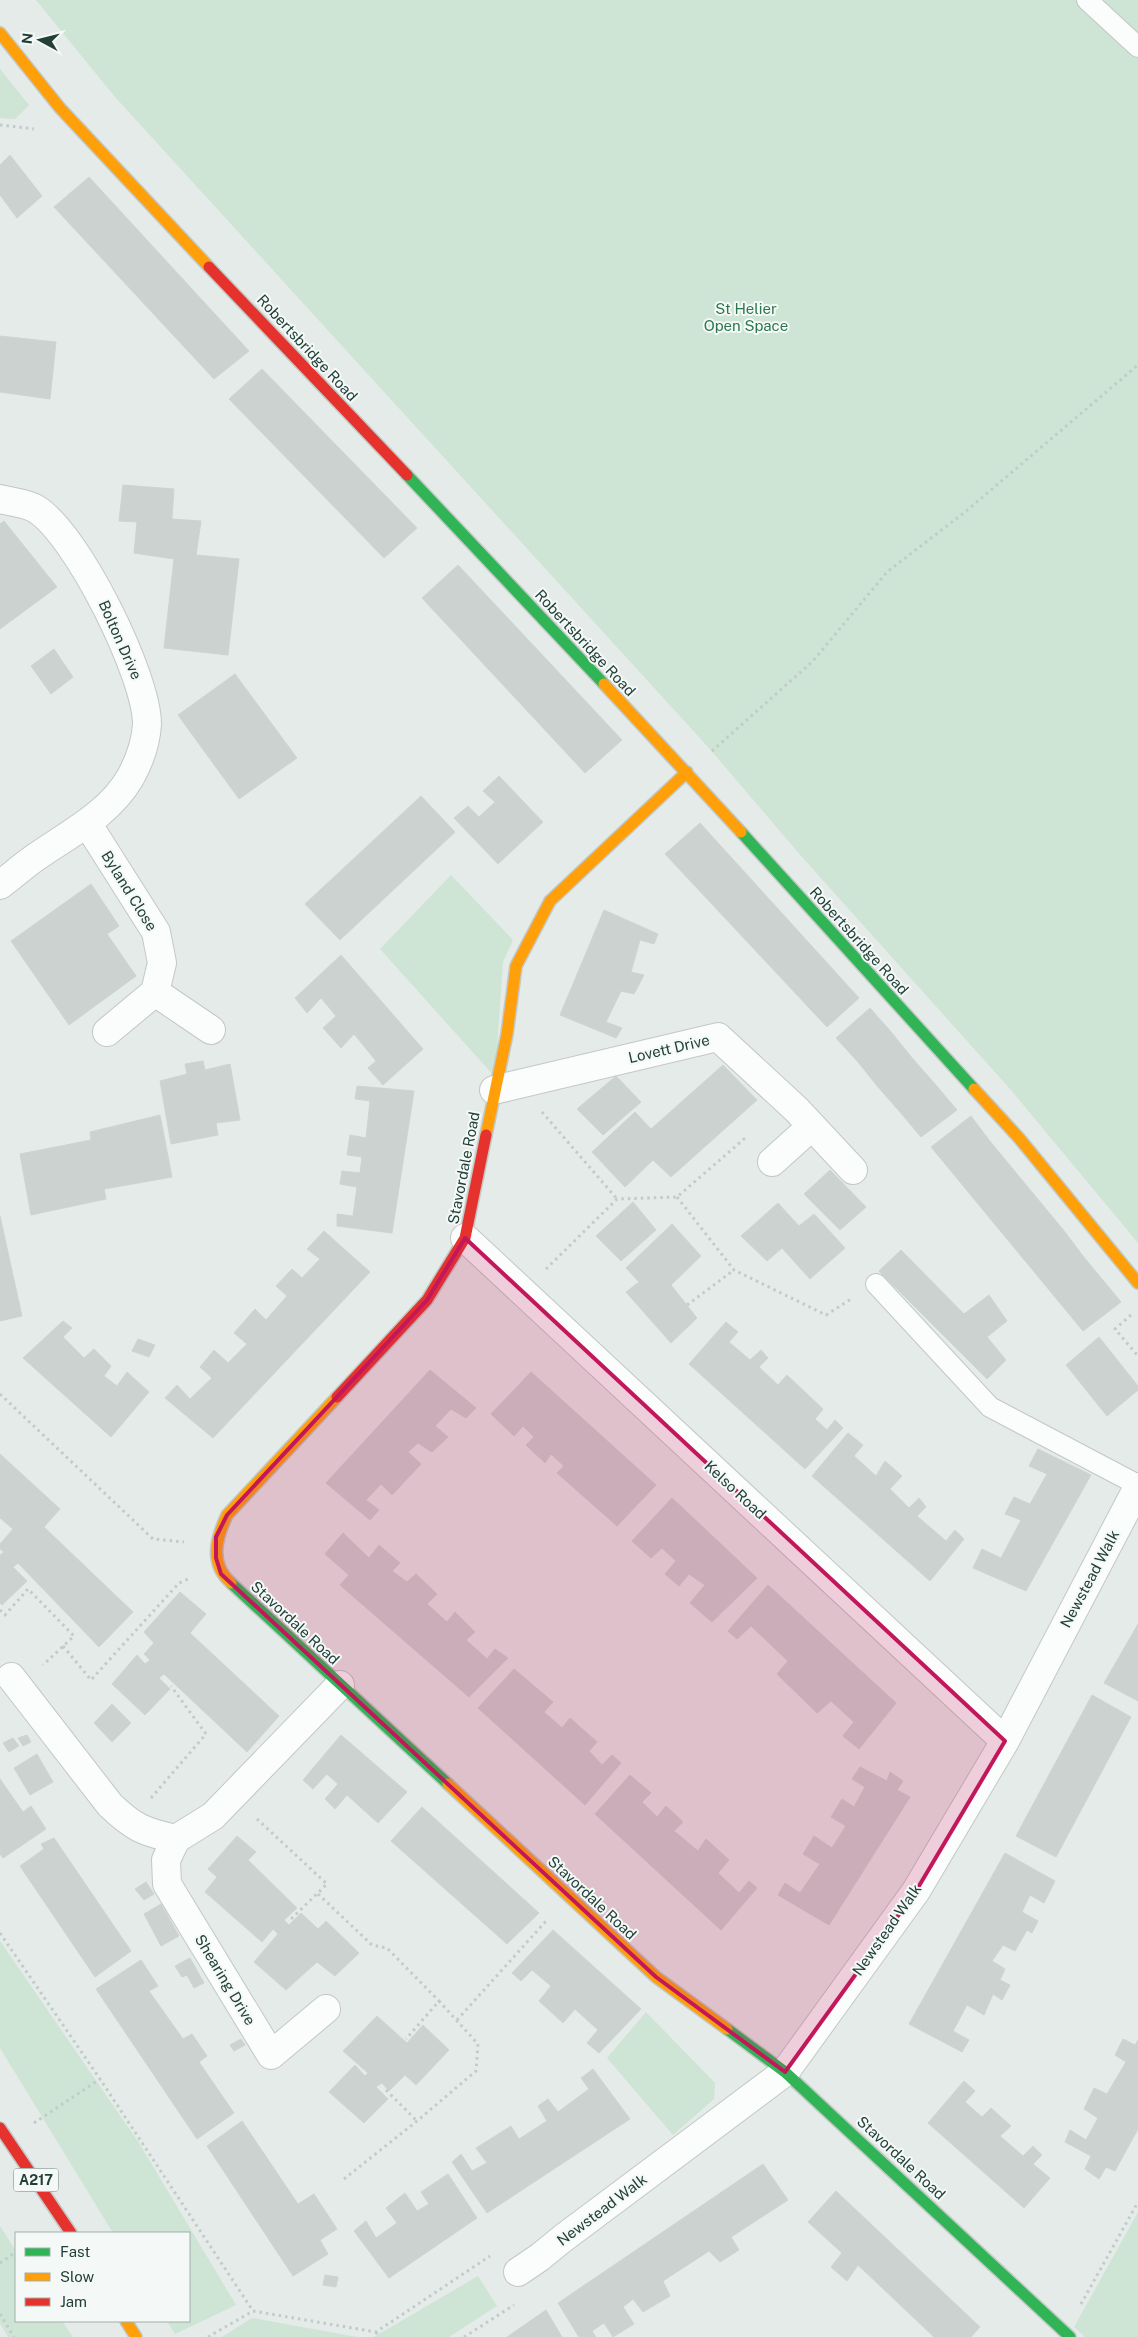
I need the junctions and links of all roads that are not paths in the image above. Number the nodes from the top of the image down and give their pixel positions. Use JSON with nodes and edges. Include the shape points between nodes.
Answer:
{"nodes":[{"id":1,"x":1087,"y":0,"type":"edge"},
{"id":2,"x":0,"y":33,"type":"edge"},
{"id":3,"x":1138,"y":47,"type":"edge"},
{"id":4,"x":0,"y":499,"type":"edge"},
{"id":5,"x":687,"y":772,"type":"junction"},
{"id":6,"x":87,"y":823,"type":"junction"},
{"id":7,"x":0,"y":885,"type":"edge"},
{"id":8,"x":154,"y":992,"type":"junction"},
{"id":9,"x":211,"y":1030,"type":"dead end"},
{"id":10,"x":107,"y":1032,"type":"dead end"},
{"id":11,"x":506,"y":1087,"type":"junction"},
{"id":12,"x":812,"y":1126,"type":"junction"},
{"id":13,"x":772,"y":1162,"type":"road end"},
{"id":14,"x":853,"y":1170,"type":"dead end"},
{"id":15,"x":465,"y":1238,"type":"junction"},
{"id":16,"x":1138,"y":1283,"type":"edge"},
{"id":17,"x":876,"y":1284,"type":"road end"},
{"id":18,"x":1138,"y":1486,"type":"edge"},
{"id":19,"x":15,"y":1683,"type":"road end"},
{"id":20,"x":340,"y":1685,"type":"junction"},
{"id":21,"x":1005,"y":1741,"type":"junction"},
{"id":22,"x":176,"y":1839,"type":"junction"},
{"id":23,"x":326,"y":2009,"type":"dead end"},
{"id":24,"x":785,"y":2072,"type":"junction"},
{"id":25,"x":0,"y":2128,"type":"edge"},
{"id":26,"x":70,"y":2232,"type":"edge"},
{"id":27,"x":518,"y":2272,"type":"dead end"},
{"id":28,"x":127,"y":2322,"type":"edge"},
{"id":29,"x":1067,"y":2335,"type":"edge"},
{"id":30,"x":136,"y":2337,"type":"edge"}],
"edges":[{"from":1,"to":3,"type":"lane"},
{"from":2,"to":5,"type":"street","name":"Robertsbridge Road","via":[[60,108],[156,212]]},
{"from":4,"to":6,"type":"street","name":"Bolton Drive","via":[[36,509],[61,533],[91,576],[139,681],[147,723],[143,748],[130,778],[113,801]]},
{"from":5,"to":11,"type":"street","name":"Stavordale Road","via":[[550,902],[516,966],[507,1034]]},
{"from":5,"to":16,"type":"street","name":"Robertsbridge Road","via":[[1019,1138]]},
{"from":6,"to":7,"type":"street","name":"Bolton Drive"},
{"from":6,"to":8,"type":"street","name":"Byland Close","via":[[156,932],[162,963]]},
{"from":8,"to":9,"type":"street"},
{"from":8,"to":10,"type":"street"},
{"from":11,"to":12,"type":"street","name":"Lovett Drive","via":[[718,1037]]},
{"from":11,"to":15,"type":"street","name":"Stavordale Road"},
{"from":12,"to":13,"type":"street"},
{"from":12,"to":14,"type":"street","name":"Lovett Drive"},
{"from":15,"to":20,"type":"street","name":"Stavordale Road","via":[[426,1300],[227,1515],[216,1538],[221,1574]]},
{"from":15,"to":21,"type":"street","name":"Kelso Road"},
{"from":17,"to":18,"type":"lane","via":[[990,1407]]},
{"from":18,"to":21,"type":"street","name":"Newstead Walk"},
{"from":19,"to":22,"type":"street","via":[[110,1805],[129,1823],[147,1833]]},
{"from":20,"to":22,"type":"street","via":[[213,1816]]},
{"from":20,"to":24,"type":"street","name":"Stavordale Road","via":[[656,1977]]},
{"from":21,"to":24,"type":"street","name":"Newstead Walk","via":[[916,1891]]},
{"from":22,"to":23,"type":"street","name":"Shearing Drive","via":[[166,1860],[167,1884],[271,2055]]},
{"from":24,"to":27,"type":"street","name":"Newstead Walk"},
{"from":24,"to":29,"type":"street","name":"Stavordale Road"},
{"from":25,"to":26,"type":"street","number":"A217"},
{"from":28,"to":30,"type":"street"}]}
